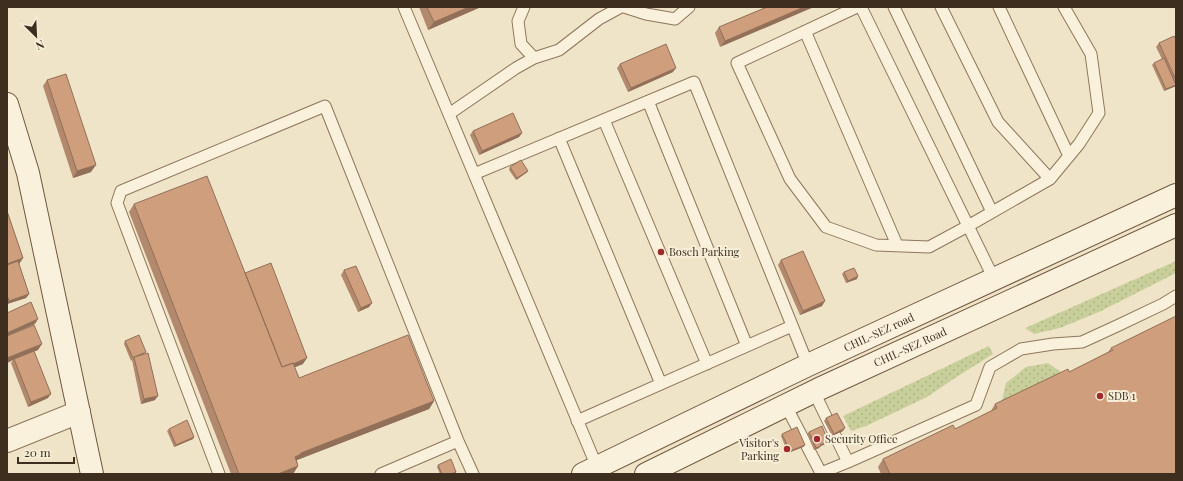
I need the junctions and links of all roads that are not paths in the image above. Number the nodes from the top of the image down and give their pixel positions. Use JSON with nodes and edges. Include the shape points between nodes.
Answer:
{"nodes":[{"id":1,"x":404,"y":7,"type":"edge"},
{"id":2,"x":524,"y":7,"type":"edge"},
{"id":3,"x":621,"y":7,"type":"edge"},
{"id":4,"x":624,"y":7,"type":"edge"},
{"id":5,"x":689,"y":7,"type":"edge"},
{"id":6,"x":856,"y":7,"type":"edge"},
{"id":7,"x":861,"y":7,"type":"edge"},
{"id":8,"x":894,"y":7,"type":"edge"},
{"id":9,"x":941,"y":7,"type":"edge"},
{"id":10,"x":999,"y":7,"type":"edge"},
{"id":11,"x":1064,"y":7,"type":"edge"},
{"id":12,"x":644,"y":11,"type":"edge"},
{"id":13,"x":805,"y":31,"type":"junction"},
{"id":14,"x":534,"y":58,"type":"junction"},
{"id":15,"x":648,"y":101,"type":"junction"},
{"id":16,"x":7,"y":104,"type":"edge"},
{"id":17,"x":449,"y":114,"type":"junction"},
{"id":18,"x":604,"y":120,"type":"junction"},
{"id":19,"x":559,"y":138,"type":"junction"},
{"id":20,"x":1069,"y":156,"type":"junction"},
{"id":21,"x":474,"y":174,"type":"junction"},
{"id":22,"x":1050,"y":179,"type":"junction"},
{"id":23,"x":1176,"y":195,"type":"edge"},
{"id":24,"x":992,"y":212,"type":"junction"},
{"id":25,"x":1176,"y":225,"type":"edge"},
{"id":26,"x":968,"y":226,"type":"junction"},
{"id":27,"x":897,"y":245,"type":"junction"},
{"id":28,"x":994,"y":279,"type":"junction"},
{"id":29,"x":1176,"y":296,"type":"edge"},
{"id":30,"x":792,"y":326,"type":"junction"},
{"id":31,"x":747,"y":346,"type":"junction"},
{"id":32,"x":707,"y":364,"type":"junction"},
{"id":33,"x":808,"y":365,"type":"junction"},
{"id":34,"x":661,"y":384,"type":"junction"},
{"id":35,"x":814,"y":392,"type":"junction"},
{"id":36,"x":786,"y":406,"type":"junction"},
{"id":37,"x":79,"y":412,"type":"junction"},
{"id":38,"x":577,"y":421,"type":"junction"},
{"id":39,"x":7,"y":441,"type":"edge"},
{"id":40,"x":458,"y":441,"type":"junction"},
{"id":41,"x":848,"y":462,"type":"junction"},
{"id":42,"x":590,"y":471,"type":"edge"},
{"id":43,"x":822,"y":473,"type":"edge"},
{"id":44,"x":92,"y":474,"type":"edge"},
{"id":45,"x":219,"y":474,"type":"edge"},
{"id":46,"x":381,"y":474,"type":"edge"},
{"id":47,"x":473,"y":474,"type":"edge"},
{"id":48,"x":646,"y":474,"type":"edge"}],
"edges":[{"from":1,"to":17,"type":"lane"},
{"from":2,"to":14,"type":"lane","via":[[518,21],[521,44]]},
{"from":3,"to":14,"type":"lane","via":[[559,50]]},
{"from":4,"to":12,"type":"lane"},
{"from":5,"to":12,"type":"lane","via":[[675,19]]},
{"from":6,"to":13,"type":"lane"},
{"from":7,"to":26,"type":"lane"},
{"from":8,"to":24,"type":"lane"},
{"from":9,"to":22,"type":"lane","via":[[998,122]]},
{"from":10,"to":20,"type":"lane"},
{"from":11,"to":20,"type":"lane","via":[[1091,54],[1099,113]]},
{"from":13,"to":27,"type":"lane"},
{"from":13,"to":27,"type":"lane","via":[[736,63],[790,179],[826,228],[876,245]]},
{"from":14,"to":17,"type":"lane"},
{"from":15,"to":18,"type":"lane"},
{"from":15,"to":30,"type":"lane","via":[[694,82]]},
{"from":15,"to":31,"type":"lane"},
{"from":16,"to":37,"type":"street","via":[[28,173]]},
{"from":17,"to":21,"type":"lane"},
{"from":18,"to":19,"type":"lane"},
{"from":18,"to":32,"type":"lane"},
{"from":19,"to":21,"type":"lane"},
{"from":19,"to":34,"type":"lane"},
{"from":20,"to":22,"type":"lane"},
{"from":21,"to":38,"type":"lane"},
{"from":22,"to":24,"type":"lane"},
{"from":23,"to":28,"type":"street","name":"CHIL-SEZ road"},
{"from":24,"to":26,"type":"lane"},
{"from":25,"to":35,"type":"street","name":"CHIL-SEZ Road"},
{"from":26,"to":27,"type":"lane","via":[[928,247]]},
{"from":26,"to":28,"type":"lane"},
{"from":28,"to":33,"type":"street","name":"CHIL-SEZ road"},
{"from":29,"to":41,"type":"lane","via":[[1082,342],[1021,349],[990,367],[976,405]]},
{"from":30,"to":31,"type":"lane"},
{"from":30,"to":33,"type":"lane"},
{"from":31,"to":32,"type":"lane"},
{"from":32,"to":34,"type":"lane"},
{"from":33,"to":42,"type":"street","name":"CHIL-SEZ road"},
{"from":34,"to":38,"type":"lane"},
{"from":35,"to":36,"type":"street","name":"CHIL-SEZ Road"},
{"from":35,"to":41,"type":"lane"},
{"from":36,"to":43,"type":"lane"},
{"from":36,"to":48,"type":"street","name":"CHIL-SEZ Road"},
{"from":37,"to":39,"type":"street"},
{"from":37,"to":44,"type":"street"},
{"from":38,"to":42,"type":"lane"},
{"from":40,"to":45,"type":"lane","via":[[325,106],[121,191],[117,203]]},
{"from":40,"to":46,"type":"lane"},
{"from":40,"to":47,"type":"lane"},
{"from":41,"to":43,"type":"lane"}]}
